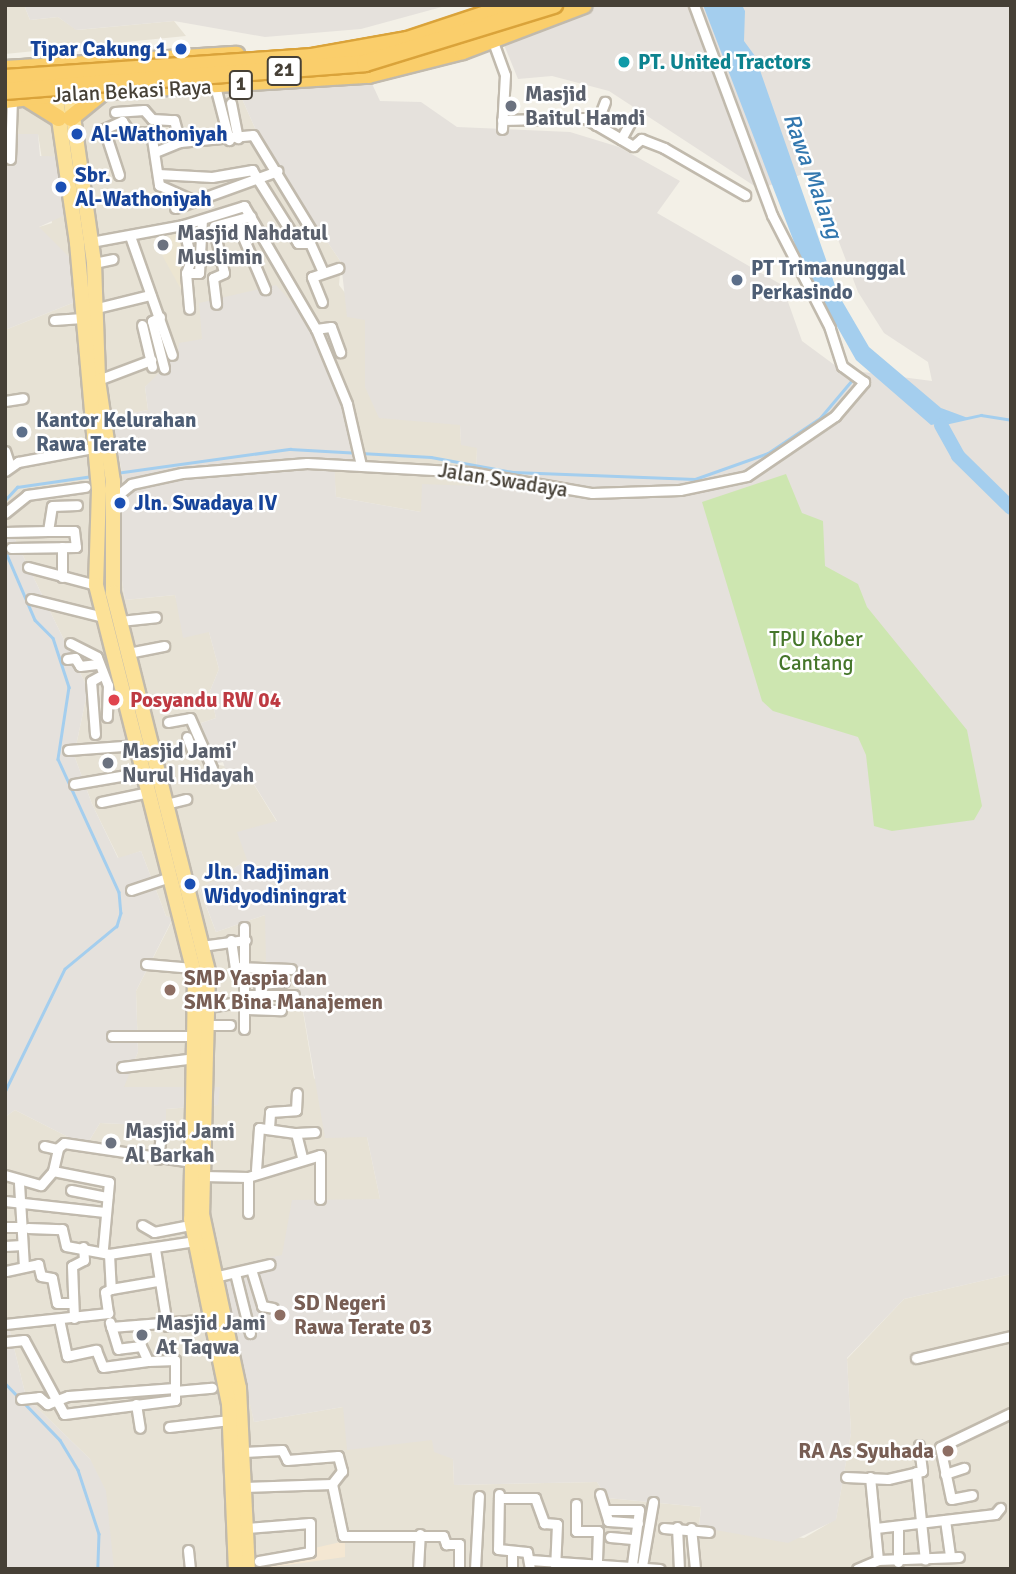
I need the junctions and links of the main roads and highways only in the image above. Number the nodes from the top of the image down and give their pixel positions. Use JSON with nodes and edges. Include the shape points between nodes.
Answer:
{"nodes":[{"id":1,"x":501,"y":5,"type":"edge"},
{"id":2,"x":513,"y":5,"type":"edge"},
{"id":3,"x":555,"y":5,"type":"edge"},
{"id":4,"x":584,"y":5,"type":"edge"},
{"id":5,"x":376,"y":42,"type":"junction"},
{"id":6,"x":59,"y":65,"type":"junction"},
{"id":7,"x":381,"y":72,"type":"junction"},
{"id":8,"x":5,"y":74,"type":"edge"},
{"id":9,"x":110,"y":91,"type":"junction"},
{"id":10,"x":62,"y":93,"type":"junction"},
{"id":11,"x":10,"y":97,"type":"edge"},
{"id":12,"x":64,"y":118,"type":"junction"},
{"id":13,"x":72,"y":177,"type":"junction"},
{"id":14,"x":98,"y":452,"type":"junction"},
{"id":15,"x":114,"y":498,"type":"junction"},
{"id":16,"x":99,"y":500,"type":"junction"},
{"id":17,"x":228,"y":1367,"type":"junction"},
{"id":18,"x":253,"y":1565,"type":"edge"},
{"id":19,"x":236,"y":1569,"type":"edge"}],
"edges":[{"from":1,"to":5,"type":"highway","name":"Jalan Bekasi Raya","number":"1","bridge":true},
{"from":2,"to":8,"type":"highway","number":"21","bridge":true,"via":[[407,40],[312,57]]},
{"from":3,"to":11,"type":"highway","number":"21","bridge":true,"via":[[365,63]]},
{"from":4,"to":7,"type":"highway","name":"Jalan Bekasi Raya","number":"1","via":[[422,63]]},
{"from":5,"to":6,"type":"highway","name":"Jalan Bekasi Raya","number":"1","via":[[273,54],[134,57]]},
{"from":5,"to":7,"type":"highway","bridge":true},
{"from":6,"to":8,"type":"highway","name":"Jalan Bekasi Raya","number":"1"},
{"from":6,"to":10,"type":"main road"},
{"from":7,"to":9,"type":"highway","name":"Jalan Bekasi Raya","number":"1"},
{"from":9,"to":10,"type":"highway","name":"Jalan Bekasi Raya","number":"1"},
{"from":9,"to":12,"type":"highway"},
{"from":10,"to":11,"type":"highway","name":"Jalan Bekasi Raya","number":"1"},
{"from":10,"to":12,"type":"main road"},
{"from":11,"to":12,"type":"highway","via":[[44,104]]},
{"from":12,"to":13,"type":"main road"},
{"from":13,"to":14,"type":"main road"},
{"from":13,"to":14,"type":"main road","via":[[94,263]]},
{"from":14,"to":15,"type":"main road","via":[[113,481]]},
{"from":14,"to":16,"type":"main road","via":[[91,485]]},
{"from":15,"to":16,"type":"main road"},
{"from":15,"to":17,"type":"main road","via":[[109,563],[120,621],[157,723],[166,804],[201,946],[209,1007],[204,1231]]},
{"from":16,"to":17,"type":"main road","via":[[96,584],[193,968],[191,1226],[211,1319]]},
{"from":17,"to":18,"type":"main road","via":[[244,1452]]},
{"from":17,"to":19,"type":"main road"}]}
